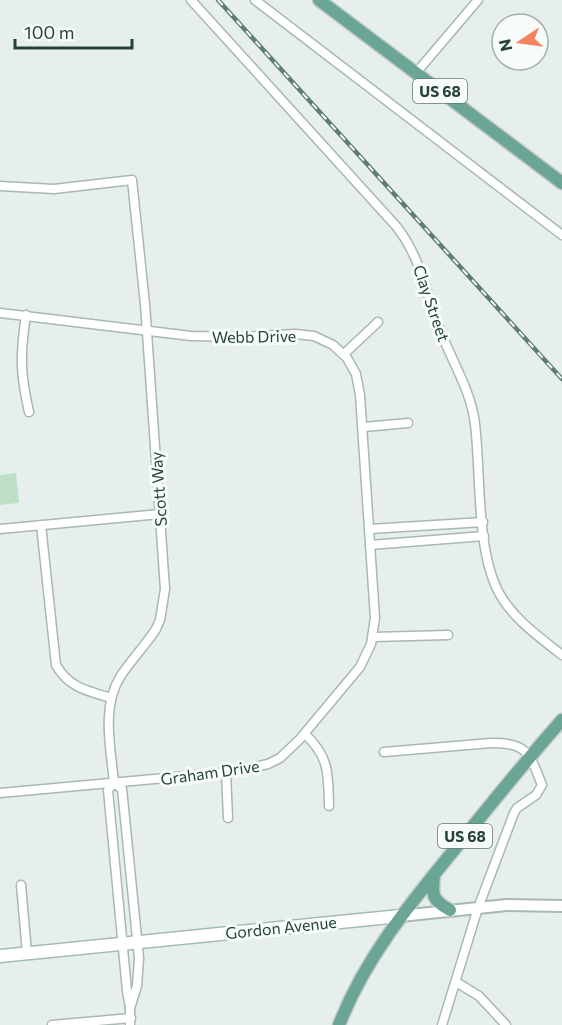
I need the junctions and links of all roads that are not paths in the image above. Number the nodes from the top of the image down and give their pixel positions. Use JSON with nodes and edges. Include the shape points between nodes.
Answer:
{"nodes":[{"id":1,"x":191,"y":0,"type":"edge"},
{"id":2,"x":255,"y":0,"type":"edge"},
{"id":3,"x":319,"y":0,"type":"edge"},
{"id":4,"x":478,"y":0,"type":"edge"},
{"id":5,"x":416,"y":73,"type":"junction"},
{"id":6,"x":562,"y":183,"type":"edge"},
{"id":7,"x":0,"y":186,"type":"edge"},
{"id":8,"x":560,"y":230,"type":"edge"},
{"id":9,"x":0,"y":313,"type":"edge"},
{"id":10,"x":26,"y":315,"type":"junction"},
{"id":11,"x":378,"y":322,"type":"dead end"},
{"id":12,"x":147,"y":331,"type":"junction"},
{"id":13,"x":344,"y":354,"type":"junction"},
{"id":14,"x":29,"y":412,"type":"dead end"},
{"id":15,"x":408,"y":423,"type":"dead end"},
{"id":16,"x":363,"y":427,"type":"junction"},
{"id":17,"x":160,"y":514,"type":"junction"},
{"id":18,"x":483,"y":522,"type":"junction"},
{"id":19,"x":41,"y":525,"type":"junction"},
{"id":20,"x":0,"y":529,"type":"edge"},
{"id":21,"x":370,"y":529,"type":"junction"},
{"id":22,"x":484,"y":536,"type":"junction"},
{"id":23,"x":370,"y":545,"type":"junction"},
{"id":24,"x":448,"y":635,"type":"dead end"},
{"id":25,"x":373,"y":637,"type":"junction"},
{"id":26,"x":562,"y":655,"type":"edge"},
{"id":27,"x":111,"y":698,"type":"junction"},
{"id":28,"x":562,"y":720,"type":"edge"},
{"id":29,"x":305,"y":734,"type":"junction"},
{"id":30,"x":384,"y":752,"type":"dead end"},
{"id":31,"x":531,"y":756,"type":"junction"},
{"id":32,"x":226,"y":773,"type":"junction"},
{"id":33,"x":114,"y":783,"type":"junction"},
{"id":34,"x":0,"y":793,"type":"edge"},
{"id":35,"x":330,"y":806,"type":"dead end"},
{"id":36,"x":228,"y":818,"type":"dead end"},
{"id":37,"x":129,"y":856,"type":"junction"},
{"id":38,"x":114,"y":857,"type":"junction"},
{"id":39,"x":434,"y":875,"type":"junction"},
{"id":40,"x":21,"y":885,"type":"dead end"},
{"id":41,"x":562,"y":906,"type":"edge"},
{"id":42,"x":478,"y":908,"type":"junction"},
{"id":43,"x":450,"y":910,"type":"junction"},
{"id":44,"x":400,"y":916,"type":"junction"},
{"id":45,"x":138,"y":942,"type":"junction"},
{"id":46,"x":123,"y":944,"type":"junction"},
{"id":47,"x":27,"y":953,"type":"junction"},
{"id":48,"x":0,"y":956,"type":"edge"},
{"id":49,"x":456,"y":982,"type":"junction"},
{"id":50,"x":130,"y":1008,"type":"junction"},
{"id":51,"x":130,"y":1021,"type":"edge"},
{"id":52,"x":52,"y":1025,"type":"edge"},
{"id":53,"x":339,"y":1025,"type":"edge"},
{"id":54,"x":442,"y":1025,"type":"edge"},
{"id":55,"x":506,"y":1025,"type":"edge"}],
"edges":[{"from":1,"to":18,"type":"street","name":"Clay Street","via":[[411,247],[472,405]]},
{"from":2,"to":8,"type":"street"},
{"from":3,"to":5,"type":"main road","number":"US 68"},
{"from":4,"to":5,"type":"street"},
{"from":5,"to":6,"type":"main road","number":"US 68"},
{"from":7,"to":12,"type":"street","name":"Scott Way","via":[[54,189],[132,180]]},
{"from":9,"to":10,"type":"street","name":"Webb Drive"},
{"from":10,"to":12,"type":"street","name":"Webb Drive"},
{"from":10,"to":14,"type":"street","via":[[20,362]]},
{"from":11,"to":13,"type":"street"},
{"from":12,"to":13,"type":"street","name":"Webb Drive","via":[[216,337],[305,335],[322,339]]},
{"from":12,"to":17,"type":"street","name":"Scott Way"},
{"from":13,"to":16,"type":"street","via":[[356,374]]},
{"from":15,"to":16,"type":"street"},
{"from":16,"to":21,"type":"street"},
{"from":17,"to":19,"type":"street"},
{"from":17,"to":27,"type":"street","name":"Scott Way","via":[[165,589],[160,620],[119,679]]},
{"from":18,"to":21,"type":"street"},
{"from":18,"to":22,"type":"street","name":"Clay Street"},
{"from":19,"to":20,"type":"street"},
{"from":19,"to":27,"type":"street","via":[[56,665],[74,686]]},
{"from":21,"to":23,"type":"street"},
{"from":22,"to":23,"type":"street"},
{"from":22,"to":26,"type":"street","name":"Clay Street","via":[[491,573],[508,608]]},
{"from":23,"to":25,"type":"street","name":"Graham Drive"},
{"from":24,"to":25,"type":"street"},
{"from":25,"to":29,"type":"street","name":"Graham Drive","via":[[360,667]]},
{"from":27,"to":33,"type":"street","name":"Scott Way"},
{"from":28,"to":31,"type":"main road","number":"US 68"},
{"from":29,"to":32,"type":"street","name":"Graham Drive","via":[[268,764]]},
{"from":29,"to":35,"type":"street","via":[[326,759]]},
{"from":30,"to":31,"type":"street","via":[[497,743],[515,746]]},
{"from":31,"to":39,"type":"main road","number":"US 68"},
{"from":31,"to":42,"type":"street","via":[[542,785],[536,795],[517,808]]},
{"from":32,"to":33,"type":"street","name":"Graham Drive"},
{"from":32,"to":36,"type":"street"},
{"from":33,"to":34,"type":"street","name":"Graham Drive"},
{"from":33,"to":37,"type":"street","name":"Scott Way","via":[[122,789]]},
{"from":33,"to":38,"type":"street","name":"Scott Way","via":[[108,790]]},
{"from":37,"to":38,"type":"street"},
{"from":37,"to":45,"type":"street","name":"Scott Way"},
{"from":38,"to":46,"type":"street","name":"Scott Way"},
{"from":39,"to":43,"type":"main road","via":[[435,900]]},
{"from":39,"to":44,"type":"main road","number":"US 68"},
{"from":40,"to":47,"type":"street"},
{"from":41,"to":42,"type":"street","name":"Gordon Avenue"},
{"from":42,"to":43,"type":"street","name":"Gordon Avenue"},
{"from":42,"to":49,"type":"street"},
{"from":43,"to":44,"type":"street","name":"Gordon Avenue"},
{"from":44,"to":45,"type":"main road","name":"Gordon Avenue"},
{"from":44,"to":53,"type":"main road","number":"US 68","via":[[361,977]]},
{"from":45,"to":46,"type":"main road","name":"Gordon Avenue"},
{"from":45,"to":50,"type":"street","name":"Scott Way","via":[[138,980]]},
{"from":46,"to":47,"type":"main road","name":"Gordon Avenue"},
{"from":46,"to":50,"type":"street","name":"Scott Way"},
{"from":47,"to":48,"type":"main road","name":"Gordon Avenue"},
{"from":49,"to":54,"type":"street"},
{"from":49,"to":55,"type":"street","via":[[479,996]]},
{"from":50,"to":51,"type":"street","name":"Scott Way"},
{"from":51,"to":52,"type":"street"}]}
